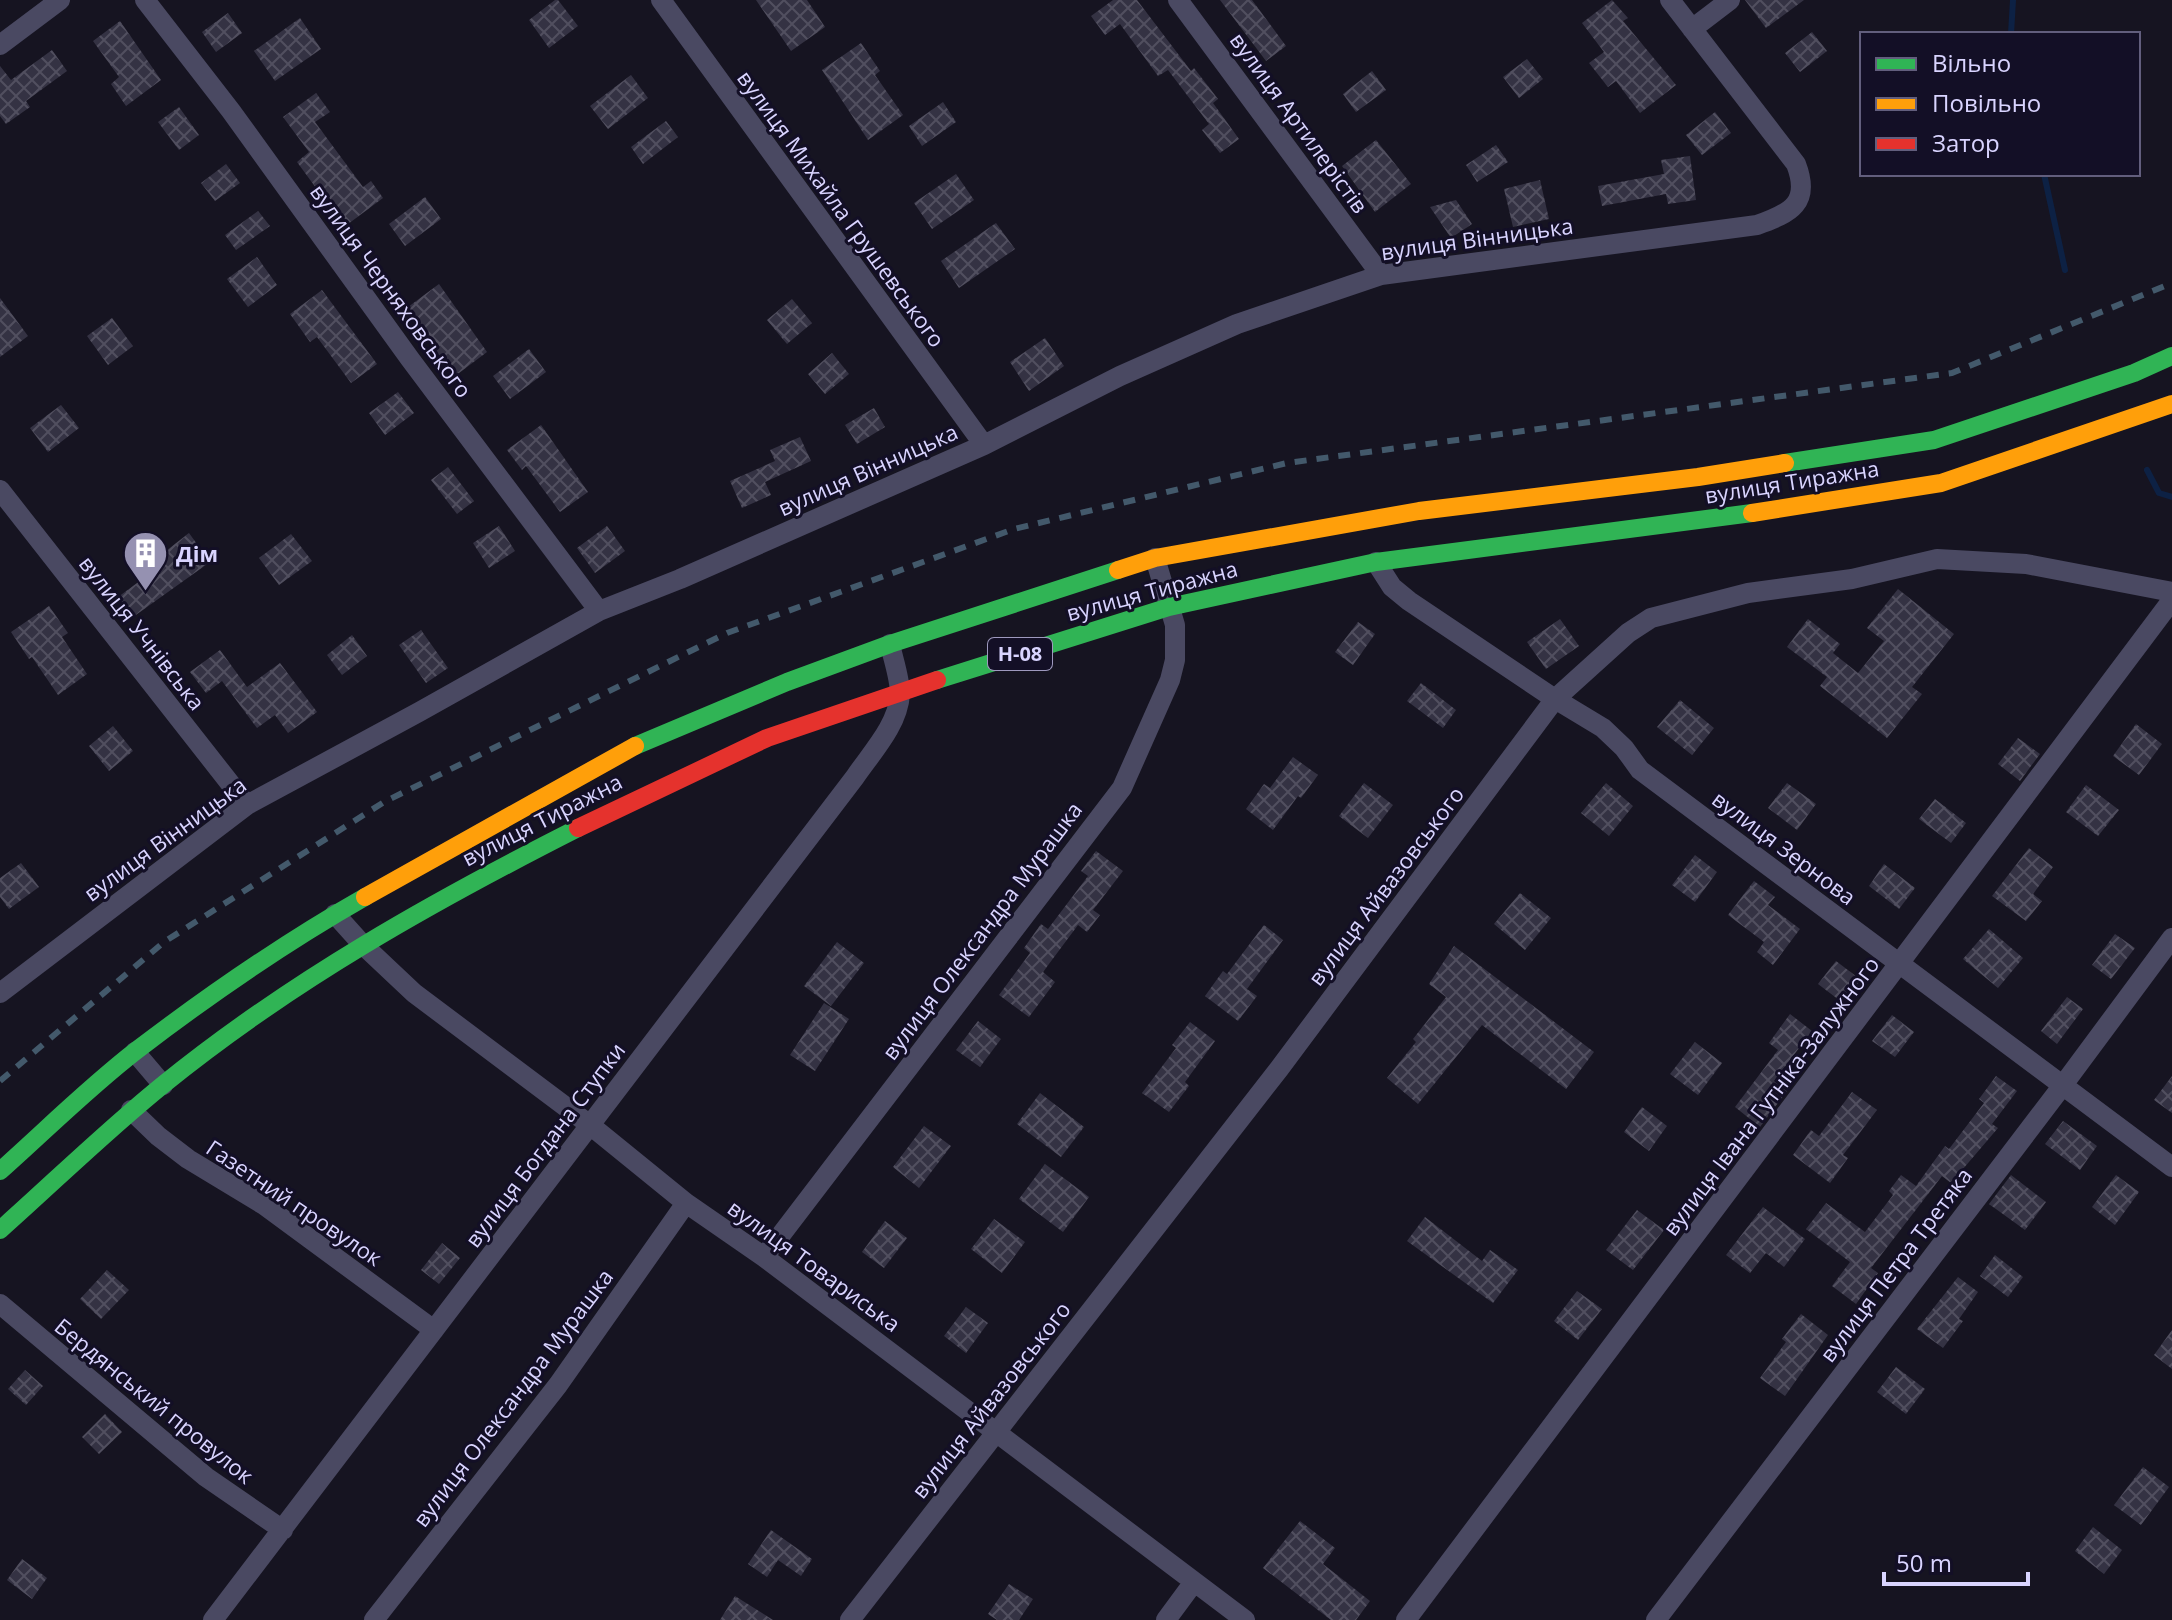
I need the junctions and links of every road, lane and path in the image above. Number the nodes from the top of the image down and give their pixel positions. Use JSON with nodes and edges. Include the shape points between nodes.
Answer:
{"nodes":[{"id":1,"x":60,"y":0,"type":"edge"},
{"id":2,"x":145,"y":0,"type":"edge"},
{"id":3,"x":661,"y":0,"type":"edge"},
{"id":4,"x":1178,"y":0,"type":"edge"},
{"id":5,"x":1670,"y":0,"type":"edge"},
{"id":6,"x":1730,"y":0,"type":"edge"},
{"id":7,"x":1692,"y":29,"type":"junction"},
{"id":8,"x":0,"y":45,"type":"edge"},
{"id":9,"x":1381,"y":275,"type":"junction"},
{"id":10,"x":2172,"y":356,"type":"edge"},
{"id":11,"x":2172,"y":404,"type":"edge"},
{"id":12,"x":984,"y":445,"type":"junction"},
{"id":13,"x":0,"y":490,"type":"edge"},
{"id":14,"x":1155,"y":558,"type":"junction"},
{"id":15,"x":1376,"y":562,"type":"junction"},
{"id":16,"x":2172,"y":592,"type":"edge"},
{"id":17,"x":2172,"y":600,"type":"edge"},
{"id":18,"x":1169,"y":607,"type":"junction"},
{"id":19,"x":599,"y":611,"type":"junction"},
{"id":20,"x":890,"y":644,"type":"junction"},
{"id":21,"x":900,"y":692,"type":"junction"},
{"id":22,"x":1555,"y":699,"type":"junction"},
{"id":23,"x":247,"y":805,"type":"junction"},
{"id":24,"x":335,"y":914,"type":"junction"},
{"id":25,"x":2172,"y":938,"type":"edge"},
{"id":26,"x":362,"y":944,"type":"junction"},
{"id":27,"x":1901,"y":964,"type":"junction"},
{"id":28,"x":0,"y":993,"type":"edge"},
{"id":29,"x":135,"y":1052,"type":"junction"},
{"id":30,"x":163,"y":1085,"type":"junction"},
{"id":31,"x":2063,"y":1085,"type":"junction"},
{"id":32,"x":131,"y":1110,"type":"junction"},
{"id":33,"x":590,"y":1125,"type":"junction"},
{"id":34,"x":2172,"y":1167,"type":"edge"},
{"id":35,"x":0,"y":1171,"type":"edge"},
{"id":36,"x":686,"y":1203,"type":"junction"},
{"id":37,"x":0,"y":1230,"type":"edge"},
{"id":38,"x":764,"y":1257,"type":"junction"},
{"id":39,"x":0,"y":1304,"type":"edge"},
{"id":40,"x":434,"y":1330,"type":"junction"},
{"id":41,"x":997,"y":1432,"type":"junction"},
{"id":42,"x":283,"y":1530,"type":"junction"},
{"id":43,"x":1194,"y":1582,"type":"junction"},
{"id":44,"x":213,"y":1620,"type":"edge"},
{"id":45,"x":374,"y":1620,"type":"edge"},
{"id":46,"x":850,"y":1620,"type":"edge"},
{"id":47,"x":1166,"y":1620,"type":"edge"},
{"id":48,"x":1245,"y":1620,"type":"edge"},
{"id":49,"x":1406,"y":1620,"type":"edge"},
{"id":50,"x":1656,"y":1620,"type":"edge"}],
"edges":[{"from":1,"to":8,"type":"street"},
{"from":2,"to":19,"type":"street","name":"вулиця Черняховського"},
{"from":3,"to":12,"type":"street","name":"вулиця Михайла Грушевського"},
{"from":4,"to":9,"type":"street","name":"вулиця Артилерістів"},
{"from":5,"to":7,"type":"street"},
{"from":6,"to":7,"type":"street"},
{"from":7,"to":9,"type":"street","name":"вулиця Вінницька","via":[[1796,164],[1802,180],[1795,207],[1757,225]]},
{"from":9,"to":12,"type":"street","name":"вулиця Вінницька","via":[[1237,324]]},
{"from":10,"to":14,"type":"main road","name":"вулиця Тиражна","number":"Н-08","via":[[1934,440],[1698,477],[1419,511]]},
{"from":11,"to":15,"type":"main road","name":"вулиця Тиражна","number":"Н-08","via":[[1941,483],[1702,521]]},
{"from":12,"to":19,"type":"street","name":"вулиця Вінницька"},
{"from":13,"to":23,"type":"street","name":"вулиця Учнівська"},
{"from":14,"to":18,"type":"street","name":"вулиця Олександра Мурашка"},
{"from":14,"to":20,"type":"main road","name":"вулиця Тиражна","number":"Н-08"},
{"from":15,"to":18,"type":"main road","name":"вулиця Тиражна","number":"Н-08"},
{"from":15,"to":22,"type":"street","name":"вулиця Зернова","via":[[1409,601]]},
{"from":16,"to":22,"type":"street","name":"вулиця Айвазовського","via":[[2026,564],[1937,559],[1908,564],[1852,579],[1748,593],[1651,618]]},
{"from":17,"to":27,"type":"street","name":"вулиця Івана Гутніка-Залужного"},
{"from":18,"to":21,"type":"main road","name":"вулиця Тиражна","number":"Н-08"},
{"from":18,"to":38,"type":"street","name":"вулиця Олександра Мурашка","via":[[1176,644],[1170,680],[1122,788]]},
{"from":19,"to":23,"type":"street","name":"вулиця Вінницька"},
{"from":20,"to":21,"type":"street"},
{"from":20,"to":24,"type":"main road","name":"вулиця Тиражна","number":"Н-08","via":[[631,747]]},
{"from":21,"to":26,"type":"main road","name":"вулиця Тиражна","number":"Н-08","via":[[767,738],[652,791]]},
{"from":21,"to":33,"type":"street","name":"вулиця Богдана Ступки","via":[[888,730],[855,777]]},
{"from":22,"to":27,"type":"street","name":"вулиця Зернова","via":[[1603,728],[1640,770]]},
{"from":22,"to":41,"type":"street","name":"вулиця Айвазовського","via":[[1279,1069]]},
{"from":23,"to":28,"type":"street","name":"вулиця Вінницька"},
{"from":24,"to":26,"type":"street","name":"вулиця Товариська"},
{"from":24,"to":29,"type":"main road","name":"вулиця Тиражна","number":"Н-08"},
{"from":25,"to":31,"type":"street","name":"вулиця Петра Третяка"},
{"from":26,"to":30,"type":"main road","name":"вулиця Тиражна","number":"Н-08"},
{"from":26,"to":33,"type":"street","name":"вулиця Товариська","via":[[414,993]]},
{"from":27,"to":31,"type":"street","name":"вулиця Зернова"},
{"from":27,"to":49,"type":"street","name":"вулиця Івана Гутніка-Залужного"},
{"from":29,"to":30,"type":"street"},
{"from":29,"to":35,"type":"main road","name":"вулиця Тиражна","number":"Н-08"},
{"from":30,"to":32,"type":"main road","name":"вулиця Тиражна","number":"Н-08"},
{"from":31,"to":34,"type":"street","name":"вулиця Зернова"},
{"from":31,"to":50,"type":"street","name":"вулиця Петра Третяка"},
{"from":32,"to":37,"type":"main road","name":"вулиця Тиражна","number":"Н-08"},
{"from":32,"to":40,"type":"street","name":"Газетний провулок","via":[[188,1159],[264,1205]]},
{"from":33,"to":36,"type":"street","name":"вулиця Товариська"},
{"from":33,"to":40,"type":"street","name":"вулиця Богдана Ступки"},
{"from":36,"to":38,"type":"street","name":"вулиця Товариська"},
{"from":36,"to":45,"type":"street","name":"вулиця Олександра Мурашка","via":[[558,1385]]},
{"from":38,"to":41,"type":"street","name":"вулиця Товариська"},
{"from":39,"to":42,"type":"street","name":"Бердянський провулок","via":[[183,1459]]},
{"from":40,"to":42,"type":"street","name":"вулиця Богдана Ступки"},
{"from":41,"to":43,"type":"street","name":"вулиця Товариська"},
{"from":41,"to":46,"type":"street","name":"вулиця Айвазовського"},
{"from":42,"to":44,"type":"street","name":"вулиця Богдана Ступки"},
{"from":43,"to":47,"type":"street"},
{"from":43,"to":48,"type":"street","name":"вулиця Товариська"}]}
